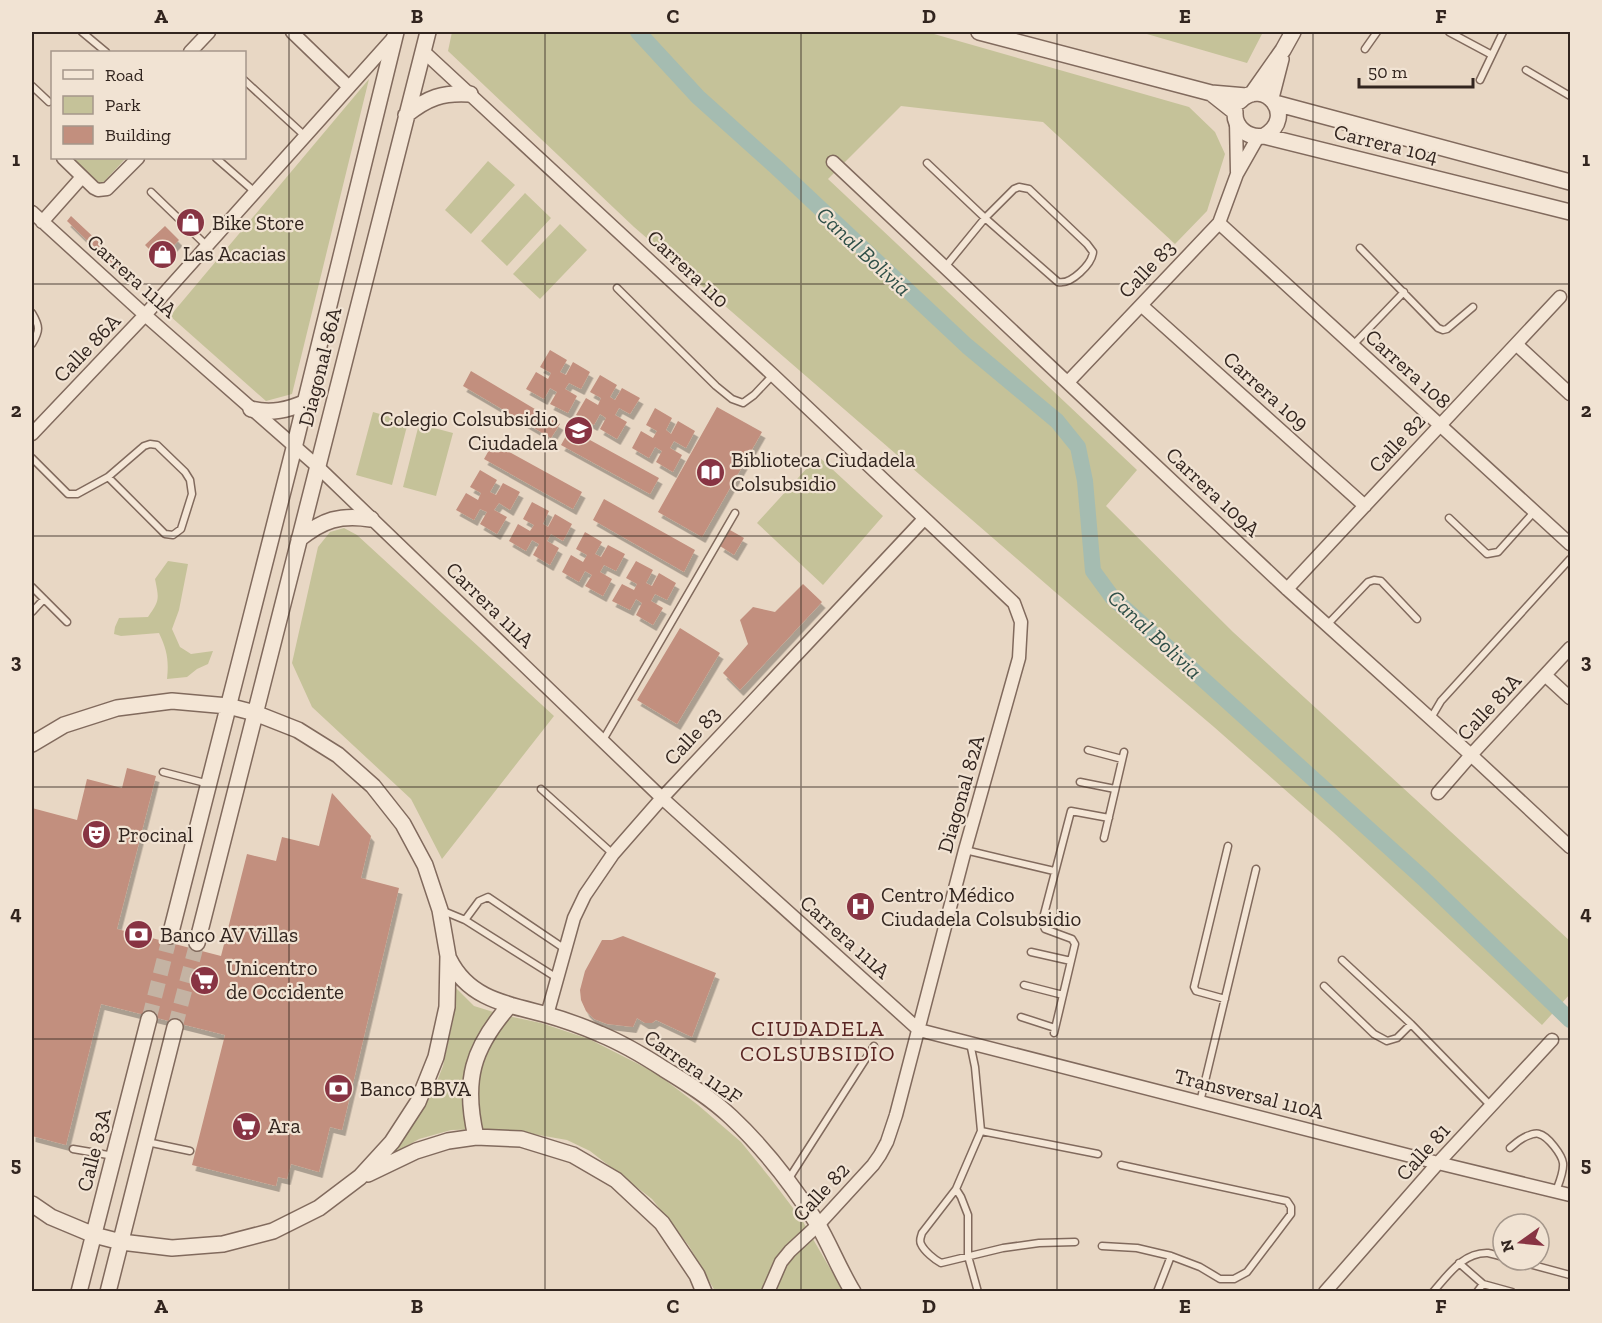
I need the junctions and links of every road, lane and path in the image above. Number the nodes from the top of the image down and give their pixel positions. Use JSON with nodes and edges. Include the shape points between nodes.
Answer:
{"nodes":[{"id":1,"x":82,"y":32,"type":"edge"},
{"id":2,"x":209,"y":32,"type":"edge"},
{"id":3,"x":292,"y":32,"type":"edge"},
{"id":4,"x":428,"y":32,"type":"edge"},
{"id":5,"x":979,"y":32,"type":"edge"},
{"id":6,"x":1293,"y":32,"type":"edge"},
{"id":7,"x":1377,"y":32,"type":"edge"},
{"id":8,"x":1449,"y":32,"type":"edge"},
{"id":9,"x":1503,"y":32,"type":"edge"},
{"id":10,"x":395,"y":34,"type":"edge"},
{"id":11,"x":1365,"y":49,"type":"dead end"},
{"id":12,"x":1283,"y":50,"type":"junction"},
{"id":13,"x":105,"y":51,"type":"edge"},
{"id":14,"x":191,"y":51,"type":"edge"},
{"id":15,"x":423,"y":51,"type":"junction"},
{"id":16,"x":1492,"y":55,"type":"junction"},
{"id":17,"x":1526,"y":70,"type":"dead end"},
{"id":18,"x":1480,"y":80,"type":"dead end"},
{"id":19,"x":246,"y":82,"type":"edge"},
{"id":20,"x":32,"y":86,"type":"edge"},
{"id":21,"x":349,"y":87,"type":"junction"},
{"id":22,"x":1211,"y":93,"type":"junction"},
{"id":23,"x":470,"y":94,"type":"junction"},
{"id":24,"x":1249,"y":95,"type":"junction"},
{"id":25,"x":1570,"y":96,"type":"edge"},
{"id":26,"x":1273,"y":100,"type":"junction"},
{"id":27,"x":48,"y":102,"type":"dead end"},
{"id":28,"x":406,"y":116,"type":"junction"},
{"id":29,"x":1235,"y":117,"type":"junction"},
{"id":30,"x":305,"y":136,"type":"junction"},
{"id":31,"x":1261,"y":136,"type":"junction"},
{"id":32,"x":64,"y":159,"type":"edge"},
{"id":33,"x":137,"y":159,"type":"edge"},
{"id":34,"x":217,"y":159,"type":"edge"},
{"id":35,"x":833,"y":162,"type":"dead end"},
{"id":36,"x":927,"y":163,"type":"dead end"},
{"id":37,"x":1237,"y":174,"type":"junction"},
{"id":38,"x":82,"y":177,"type":"junction"},
{"id":39,"x":1570,"y":182,"type":"edge"},
{"id":40,"x":151,"y":192,"type":"dead end"},
{"id":41,"x":255,"y":192,"type":"junction"},
{"id":42,"x":32,"y":212,"type":"edge"},
{"id":43,"x":1570,"y":212,"type":"edge"},
{"id":44,"x":985,"y":218,"type":"junction"},
{"id":45,"x":42,"y":222,"type":"junction"},
{"id":46,"x":1219,"y":223,"type":"junction"},
{"id":47,"x":207,"y":246,"type":"junction"},
{"id":48,"x":1360,"y":248,"type":"dead end"},
{"id":49,"x":945,"y":267,"type":"junction"},
{"id":50,"x":617,"y":288,"type":"dead end"},
{"id":51,"x":1404,"y":292,"type":"junction"},
{"id":52,"x":1560,"y":297,"type":"dead end"},
{"id":53,"x":1141,"y":305,"type":"junction"},
{"id":54,"x":1473,"y":308,"type":"dead end"},
{"id":55,"x":32,"y":313,"type":"edge"},
{"id":56,"x":145,"y":315,"type":"junction"},
{"id":57,"x":32,"y":344,"type":"edge"},
{"id":58,"x":1516,"y":344,"type":"junction"},
{"id":59,"x":1352,"y":345,"type":"junction"},
{"id":60,"x":773,"y":375,"type":"junction"},
{"id":61,"x":1068,"y":381,"type":"junction"},
{"id":62,"x":1570,"y":394,"type":"edge"},
{"id":63,"x":306,"y":402,"type":"junction"},
{"id":64,"x":251,"y":409,"type":"junction"},
{"id":65,"x":1440,"y":425,"type":"junction"},
{"id":66,"x":32,"y":434,"type":"edge"},
{"id":67,"x":294,"y":448,"type":"junction"},
{"id":68,"x":32,"y":458,"type":"edge"},
{"id":69,"x":316,"y":466,"type":"junction"},
{"id":70,"x":108,"y":477,"type":"junction"},
{"id":71,"x":1365,"y":506,"type":"junction"},
{"id":72,"x":1535,"y":512,"type":"junction"},
{"id":73,"x":735,"y":513,"type":"dead end"},
{"id":74,"x":371,"y":519,"type":"junction"},
{"id":75,"x":924,"y":519,"type":"junction"},
{"id":76,"x":1449,"y":519,"type":"dead end"},
{"id":77,"x":299,"y":539,"type":"junction"},
{"id":78,"x":1570,"y":544,"type":"edge"},
{"id":79,"x":1570,"y":559,"type":"edge"},
{"id":80,"x":32,"y":587,"type":"edge"},
{"id":81,"x":1287,"y":589,"type":"junction"},
{"id":82,"x":44,"y":599,"type":"junction"},
{"id":83,"x":32,"y":612,"type":"edge"},
{"id":84,"x":1417,"y":619,"type":"dead end"},
{"id":85,"x":67,"y":622,"type":"dead end"},
{"id":86,"x":1327,"y":625,"type":"junction"},
{"id":87,"x":1570,"y":648,"type":"edge"},
{"id":88,"x":1545,"y":675,"type":"junction"},
{"id":89,"x":1570,"y":698,"type":"edge"},
{"id":90,"x":228,"y":706,"type":"junction"},
{"id":91,"x":255,"y":713,"type":"junction"},
{"id":92,"x":1431,"y":718,"type":"junction"},
{"id":93,"x":603,"y":740,"type":"junction"},
{"id":94,"x":32,"y":744,"type":"edge"},
{"id":95,"x":1088,"y":750,"type":"dead end"},
{"id":96,"x":1471,"y":755,"type":"junction"},
{"id":97,"x":163,"y":772,"type":"dead end"},
{"id":98,"x":1080,"y":782,"type":"dead end"},
{"id":99,"x":210,"y":784,"type":"junction"},
{"id":100,"x":540,"y":789,"type":"dead end"},
{"id":101,"x":1115,"y":789,"type":"junction"},
{"id":102,"x":236,"y":792,"type":"junction"},
{"id":103,"x":1438,"y":793,"type":"dead end"},
{"id":104,"x":662,"y":798,"type":"junction"},
{"id":105,"x":1109,"y":818,"type":"junction"},
{"id":106,"x":1104,"y":838,"type":"dead end"},
{"id":107,"x":1228,"y":846,"type":"dead end"},
{"id":108,"x":1570,"y":847,"type":"edge"},
{"id":109,"x":965,"y":850,"type":"junction"},
{"id":110,"x":613,"y":854,"type":"junction"},
{"id":111,"x":1256,"y":869,"type":"dead end"},
{"id":112,"x":1054,"y":871,"type":"junction"},
{"id":113,"x":440,"y":910,"type":"junction"},
{"id":114,"x":465,"y":920,"type":"junction"},
{"id":115,"x":565,"y":950,"type":"junction"},
{"id":116,"x":1031,"y":952,"type":"dead end"},
{"id":117,"x":448,"y":956,"type":"junction"},
{"id":118,"x":1342,"y":960,"type":"dead end"},
{"id":119,"x":1071,"y":961,"type":"junction"},
{"id":120,"x":557,"y":978,"type":"junction"},
{"id":121,"x":1024,"y":986,"type":"dead end"},
{"id":122,"x":1324,"y":986,"type":"dead end"},
{"id":123,"x":1063,"y":995,"type":"junction"},
{"id":124,"x":1224,"y":999,"type":"junction"},
{"id":125,"x":510,"y":1005,"type":"junction"},
{"id":126,"x":547,"y":1015,"type":"junction"},
{"id":127,"x":1021,"y":1017,"type":"dead end"},
{"id":128,"x":1411,"y":1024,"type":"junction"},
{"id":129,"x":919,"y":1030,"type":"junction"},
{"id":130,"x":1552,"y":1040,"type":"dead end"},
{"id":131,"x":970,"y":1043,"type":"junction"},
{"id":132,"x":874,"y":1046,"type":"dead end"},
{"id":133,"x":1200,"y":1102,"type":"junction"},
{"id":134,"x":1492,"y":1107,"type":"junction"},
{"id":135,"x":896,"y":1114,"type":"joint"},
{"id":136,"x":981,"y":1131,"type":"junction"},
{"id":137,"x":119,"y":1136,"type":"junction"},
{"id":138,"x":476,"y":1137,"type":"junction"},
{"id":139,"x":146,"y":1142,"type":"junction"},
{"id":140,"x":1510,"y":1148,"type":"dead end"},
{"id":141,"x":73,"y":1149,"type":"dead end"},
{"id":142,"x":190,"y":1151,"type":"dead end"},
{"id":143,"x":1098,"y":1154,"type":"dead end"},
{"id":144,"x":114,"y":1156,"type":"junction"},
{"id":145,"x":1438,"y":1163,"type":"junction"},
{"id":146,"x":1121,"y":1165,"type":"dead end"},
{"id":147,"x":360,"y":1177,"type":"junction"},
{"id":148,"x":788,"y":1180,"type":"junction"},
{"id":149,"x":956,"y":1189,"type":"junction"},
{"id":150,"x":1556,"y":1191,"type":"junction"},
{"id":151,"x":1570,"y":1195,"type":"edge"},
{"id":152,"x":32,"y":1204,"type":"edge"},
{"id":153,"x":818,"y":1225,"type":"junction"},
{"id":154,"x":94,"y":1235,"type":"junction"},
{"id":155,"x":121,"y":1242,"type":"junction"},
{"id":156,"x":1075,"y":1242,"type":"dead end"},
{"id":157,"x":1102,"y":1246,"type":"dead end"},
{"id":158,"x":1491,"y":1254,"type":"edge"},
{"id":159,"x":968,"y":1256,"type":"junction"},
{"id":160,"x":1171,"y":1256,"type":"junction"},
{"id":161,"x":1459,"y":1263,"type":"junction"},
{"id":162,"x":1551,"y":1270,"type":"edge"},
{"id":163,"x":1570,"y":1275,"type":"edge"},
{"id":164,"x":1483,"y":1284,"type":"junction"},
{"id":165,"x":79,"y":1292,"type":"edge"},
{"id":166,"x":108,"y":1292,"type":"edge"},
{"id":167,"x":704,"y":1292,"type":"edge"},
{"id":168,"x":768,"y":1292,"type":"edge"},
{"id":169,"x":853,"y":1292,"type":"edge"},
{"id":170,"x":978,"y":1292,"type":"edge"},
{"id":171,"x":1157,"y":1292,"type":"edge"},
{"id":172,"x":1325,"y":1292,"type":"edge"},
{"id":173,"x":1433,"y":1292,"type":"edge"},
{"id":174,"x":1477,"y":1292,"type":"edge"},
{"id":175,"x":1512,"y":1292,"type":"edge"}],
"edges":[{"from":1,"to":13,"type":"lane"},
{"from":2,"to":14,"type":"street"},
{"from":3,"to":21,"type":"street"},
{"from":4,"to":15,"type":"street","name":"Diagonal 86A"},
{"from":5,"to":22,"type":"street","name":"Carrera 104"},
{"from":6,"to":12,"type":"street"},
{"from":7,"to":11,"type":"lane"},
{"from":8,"to":16,"type":"lane"},
{"from":9,"to":16,"type":"lane"},
{"from":10,"to":21,"type":"street","name":"Diagonal 86A"},
{"from":10,"to":63,"type":"street","name":"Diagonal 86A"},
{"from":12,"to":24,"type":"street"},
{"from":12,"to":26,"type":"street"},
{"from":15,"to":23,"type":"street","name":"Carrera 110"},
{"from":15,"to":28,"type":"street","name":"Diagonal 86A"},
{"from":16,"to":18,"type":"lane"},
{"from":17,"to":25,"type":"lane"},
{"from":19,"to":30,"type":"lane"},
{"from":20,"to":27,"type":"lane"},
{"from":21,"to":30,"type":"street","name":"Diagonal 86A"},
{"from":22,"to":24,"type":"street","name":"Carrera 104"},
{"from":22,"to":29,"type":"street","name":"Carrera 104"},
{"from":23,"to":28,"type":"street","via":[[435,97]]},
{"from":23,"to":60,"type":"street","name":"Carrera 110"},
{"from":24,"to":26,"type":"street","via":[[1259,93]]},
{"from":24,"to":29,"type":"street","via":[[1238,105]]},
{"from":26,"to":31,"type":"street","via":[[1278,122]]},
{"from":26,"to":39,"type":"street","name":"Carrera 104"},
{"from":28,"to":69,"type":"street","name":"Diagonal 86A"},
{"from":29,"to":31,"type":"street","name":"Carrera 104","via":[[1245,133]]},
{"from":29,"to":37,"type":"street","name":"Calle 83"},
{"from":30,"to":41,"type":"street","name":"Diagonal 86A"},
{"from":31,"to":37,"type":"street","name":"Calle 83"},
{"from":31,"to":43,"type":"street","name":"Carrera 104"},
{"from":32,"to":38,"type":"street"},
{"from":33,"to":38,"type":"street","via":[[107,189],[98,190]]},
{"from":34,"to":41,"type":"lane"},
{"from":35,"to":49,"type":"street","name":"Carrera 109A"},
{"from":36,"to":44,"type":"lane"},
{"from":37,"to":46,"type":"street","name":"Calle 83"},
{"from":38,"to":45,"type":"street"},
{"from":40,"to":47,"type":"lane"},
{"from":41,"to":47,"type":"street","name":"Diagonal 86A"},
{"from":42,"to":45,"type":"street","name":"Carrera 111A"},
{"from":44,"to":44,"type":"lane","via":[[1014,189],[1029,189],[1087,244],[1092,258],[1062,284]]},
{"from":44,"to":49,"type":"lane"},
{"from":45,"to":56,"type":"street","name":"Carrera 111A"},
{"from":46,"to":53,"type":"street","name":"Calle 83"},
{"from":46,"to":59,"type":"street","name":"Carrera 108"},
{"from":47,"to":56,"type":"street","name":"Diagonal 86A"},
{"from":48,"to":51,"type":"lane"},
{"from":49,"to":61,"type":"street","name":"Carrera 109A"},
{"from":50,"to":60,"type":"lane","via":[[732,399],[743,403]]},
{"from":51,"to":54,"type":"lane","via":[[1443,330]]},
{"from":51,"to":59,"type":"lane"},
{"from":52,"to":58,"type":"street","name":"Calle 82"},
{"from":53,"to":61,"type":"street","name":"Calle 83"},
{"from":53,"to":71,"type":"street","name":"Carrera 109"},
{"from":55,"to":57,"type":"lane","via":[[38,325]]},
{"from":56,"to":64,"type":"street","name":"Carrera 111A"},
{"from":56,"to":66,"type":"street","name":"Calle 86A"},
{"from":58,"to":62,"type":"street"},
{"from":58,"to":65,"type":"street","name":"Calle 82"},
{"from":59,"to":65,"type":"street","name":"Carrera 108"},
{"from":60,"to":75,"type":"street","name":"Carrera 110"},
{"from":61,"to":81,"type":"street","name":"Carrera 109A"},
{"from":63,"to":64,"type":"street","via":[[272,412]]},
{"from":63,"to":67,"type":"street","name":"Diagonal 86A"},
{"from":64,"to":67,"type":"street","name":"Carrera 111A"},
{"from":65,"to":71,"type":"street","name":"Calle 82"},
{"from":65,"to":72,"type":"street","name":"Carrera 108"},
{"from":67,"to":69,"type":"street","name":"Carrera 111A"},
{"from":67,"to":90,"type":"street","name":"Diagonal 86A"},
{"from":68,"to":70,"type":"lane","via":[[68,494],[77,494]]},
{"from":69,"to":74,"type":"street","name":"Carrera 111A"},
{"from":69,"to":77,"type":"street","name":"Diagonal 86A"},
{"from":70,"to":70,"type":"lane","via":[[165,534],[173,535],[181,529],[192,494],[190,480],[157,445],[144,446]]},
{"from":71,"to":81,"type":"street","name":"Calle 82"},
{"from":72,"to":76,"type":"lane","via":[[1493,554],[1487,554]]},
{"from":72,"to":78,"type":"street","name":"Carrera 108"},
{"from":73,"to":93,"type":"lane"},
{"from":74,"to":77,"type":"street","via":[[332,519]]},
{"from":74,"to":93,"type":"street","name":"Carrera 111A"},
{"from":75,"to":104,"type":"street","name":"Calle 83"},
{"from":75,"to":109,"type":"street","name":"Diagonal 82A","via":[[1014,603],[1021,622],[1019,658]]},
{"from":77,"to":91,"type":"street","name":"Diagonal 86A"},
{"from":79,"to":92,"type":"lane","via":[[1441,701]]},
{"from":80,"to":82,"type":"lane"},
{"from":81,"to":86,"type":"street","name":"Carrera 109A"},
{"from":82,"to":83,"type":"lane"},
{"from":82,"to":85,"type":"lane"},
{"from":84,"to":86,"type":"lane","via":[[1381,581],[1374,580]]},
{"from":86,"to":92,"type":"street","name":"Carrera 109A"},
{"from":87,"to":88,"type":"street","name":"Calle 81A"},
{"from":88,"to":89,"type":"street"},
{"from":88,"to":96,"type":"street","name":"Calle 81A"},
{"from":90,"to":91,"type":"street"},
{"from":90,"to":94,"type":"street","via":[[172,701],[117,708],[64,725]]},
{"from":90,"to":99,"type":"street"},
{"from":91,"to":102,"type":"street"},
{"from":91,"to":113,"type":"street","via":[[298,730],[338,755],[373,786],[403,824],[425,865]]},
{"from":92,"to":96,"type":"street","name":"Carrera 109A"},
{"from":93,"to":104,"type":"street","name":"Carrera 111A"},
{"from":95,"to":101,"type":"lane","via":[[1123,755]]},
{"from":96,"to":103,"type":"street","name":"Calle 81A"},
{"from":96,"to":108,"type":"street","name":"Carrera 109A"},
{"from":97,"to":99,"type":"lane"},
{"from":98,"to":101,"type":"lane"},
{"from":99,"to":102,"type":"street"},
{"from":99,"to":102,"type":"street","via":[[170,935],[197,942]]},
{"from":100,"to":110,"type":"lane"},
{"from":101,"to":105,"type":"lane"},
{"from":104,"to":110,"type":"street","name":"Calle 83"},
{"from":104,"to":129,"type":"street","name":"Carrera 111A"},
{"from":105,"to":106,"type":"lane"},
{"from":105,"to":112,"type":"lane","via":[[1071,811]]},
{"from":107,"to":124,"type":"lane","via":[[1194,987]]},
{"from":109,"to":112,"type":"lane"},
{"from":109,"to":129,"type":"street","name":"Diagonal 82A"},
{"from":110,"to":115,"type":"street","name":"Calle 83","via":[[585,895]]},
{"from":111,"to":124,"type":"lane"},
{"from":112,"to":119,"type":"lane","via":[[1042,922],[1045,929],[1074,941]]},
{"from":113,"to":114,"type":"lane"},
{"from":113,"to":117,"type":"street"},
{"from":114,"to":115,"type":"lane","via":[[479,901],[488,897]]},
{"from":114,"to":120,"type":"lane"},
{"from":115,"to":120,"type":"street","name":"Calle 83"},
{"from":116,"to":119,"type":"lane"},
{"from":117,"to":125,"type":"street","name":"Carrera 112F","via":[[455,972],[482,995]]},
{"from":117,"to":147,"type":"street","via":[[447,1007],[436,1057],[408,1118]]},
{"from":118,"to":128,"type":"lane"},
{"from":119,"to":123,"type":"lane"},
{"from":120,"to":126,"type":"street","name":"Calle 83"},
{"from":121,"to":123,"type":"lane"},
{"from":122,"to":128,"type":"lane","via":[[1374,1034],[1387,1041],[1397,1038]]},
{"from":123,"to":127,"type":"lane","via":[[1055,1030]]},
{"from":124,"to":133,"type":"lane"},
{"from":125,"to":126,"type":"street","name":"Carrera 112F"},
{"from":125,"to":138,"type":"street","via":[[481,1044],[474,1067],[470,1090]]},
{"from":126,"to":148,"type":"street","name":"Carrera 112F","via":[[615,1041],[689,1085],[729,1116]]},
{"from":128,"to":134,"type":"lane"},
{"from":129,"to":131,"type":"street","name":"Transversal 110A"},
{"from":129,"to":135,"type":"street","name":"Diagonal 82A"},
{"from":130,"to":134,"type":"street","name":"Calle 81"},
{"from":131,"to":133,"type":"street","name":"Transversal 110A"},
{"from":131,"to":136,"type":"lane"},
{"from":132,"to":148,"type":"lane"},
{"from":133,"to":145,"type":"street","name":"Transversal 110A"},
{"from":134,"to":145,"type":"street","name":"Calle 81"},
{"from":135,"to":153,"type":"street","name":"Calle 82","via":[[887,1142],[873,1165]]},
{"from":136,"to":143,"type":"lane"},
{"from":136,"to":149,"type":"lane"},
{"from":137,"to":139,"type":"street"},
{"from":137,"to":139,"type":"street","name":"Calle 83A","via":[[149,1020],[175,1028]]},
{"from":137,"to":144,"type":"street","name":"Calle 83A"},
{"from":138,"to":147,"type":"street","via":[[416,1151]]},
{"from":138,"to":167,"type":"street","via":[[521,1139],[573,1155],[616,1180],[662,1223]]},
{"from":139,"to":142,"type":"lane"},
{"from":139,"to":155,"type":"street"},
{"from":140,"to":150,"type":"lane","via":[[1532,1134],[1540,1134],[1551,1143],[1563,1162]]},
{"from":141,"to":144,"type":"lane"},
{"from":144,"to":154,"type":"street","name":"Calle 83A"},
{"from":145,"to":150,"type":"street","name":"Transversal 110A"},
{"from":145,"to":172,"type":"street","name":"Calle 81"},
{"from":146,"to":160,"type":"lane","via":[[1287,1201],[1292,1207],[1291,1214],[1247,1272],[1234,1279],[1220,1279]]},
{"from":147,"to":155,"type":"street","via":[[318,1208],[273,1231],[223,1244],[172,1248]]},
{"from":148,"to":153,"type":"street","name":"Carrera 112F"},
{"from":149,"to":159,"type":"lane","via":[[968,1215]]},
{"from":149,"to":159,"type":"lane","via":[[920,1240],[941,1263]]},
{"from":150,"to":151,"type":"street","name":"Transversal 110A"},
{"from":152,"to":154,"type":"street","via":[[51,1217]]},
{"from":153,"to":168,"type":"street","name":"Calle 82","via":[[781,1262]]},
{"from":153,"to":169,"type":"street","name":"Carrera 112F"},
{"from":154,"to":155,"type":"street"},
{"from":154,"to":165,"type":"street","name":"Calle 83A"},
{"from":155,"to":166,"type":"street"},
{"from":156,"to":159,"type":"lane","via":[[1039,1243]]},
{"from":157,"to":160,"type":"lane","via":[[1137,1248]]},
{"from":158,"to":161,"type":"lane","via":[[1472,1256]]},
{"from":159,"to":170,"type":"lane"},
{"from":160,"to":171,"type":"lane"},
{"from":161,"to":164,"type":"lane"},
{"from":161,"to":173,"type":"lane"},
{"from":162,"to":163,"type":"lane"},
{"from":164,"to":174,"type":"lane"},
{"from":164,"to":175,"type":"lane"}]}
